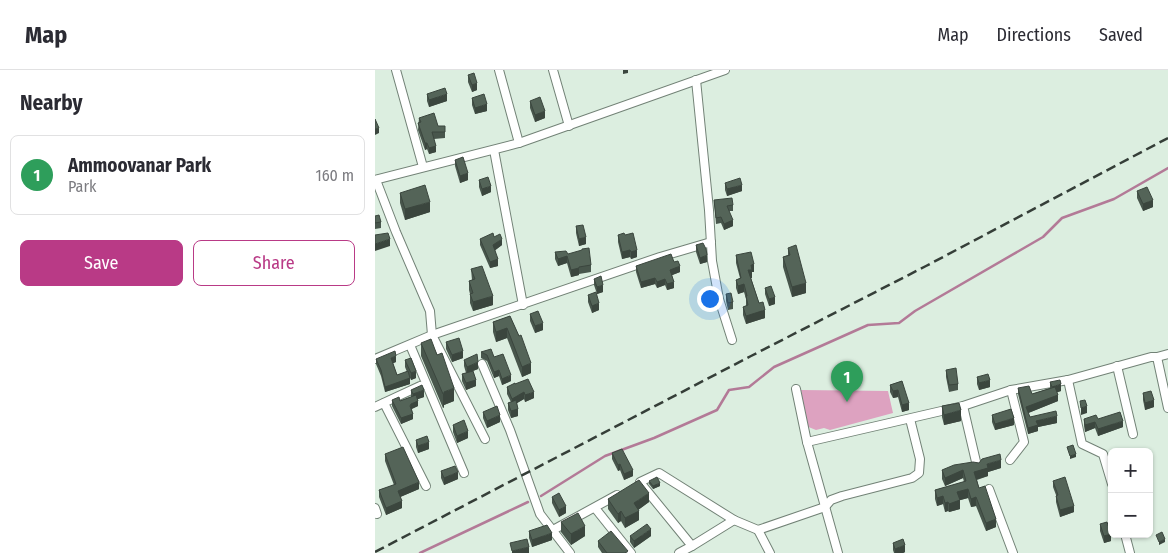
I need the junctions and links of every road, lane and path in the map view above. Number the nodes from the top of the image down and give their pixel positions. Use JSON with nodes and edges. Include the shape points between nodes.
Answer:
{"nodes":[{"id":1,"x":396,"y":70,"type":"edge"},
{"id":2,"x":499,"y":70,"type":"edge"},
{"id":3,"x":553,"y":70,"type":"edge"},
{"id":4,"x":725,"y":70,"type":"edge"},
{"id":5,"x":696,"y":80,"type":"junction"},
{"id":6,"x":569,"y":126,"type":"junction"},
{"id":7,"x":519,"y":143,"type":"junction"},
{"id":8,"x":493,"y":150,"type":"junction"},
{"id":9,"x":423,"y":167,"type":"junction"},
{"id":10,"x":376,"y":180,"type":"edge"},
{"id":11,"x":711,"y":242,"type":"junction"},
{"id":12,"x":523,"y":305,"type":"junction"},
{"id":13,"x":432,"y":335,"type":"junction"},
{"id":14,"x":732,"y":340,"type":"dead end"},
{"id":15,"x":409,"y":345,"type":"junction"},
{"id":16,"x":1168,"y":354,"type":"edge"},
{"id":17,"x":1157,"y":357,"type":"junction"},
{"id":18,"x":375,"y":359,"type":"edge"},
{"id":19,"x":482,"y":364,"type":"dead end"},
{"id":20,"x":1117,"y":366,"type":"junction"},
{"id":21,"x":1068,"y":380,"type":"junction"},
{"id":22,"x":425,"y":384,"type":"junction"},
{"id":23,"x":796,"y":389,"type":"dead end"},
{"id":24,"x":1011,"y":390,"type":"junction"},
{"id":25,"x":383,"y":403,"type":"junction"},
{"id":26,"x":375,"y":406,"type":"edge"},
{"id":27,"x":963,"y":406,"type":"junction"},
{"id":28,"x":1168,"y":408,"type":"edge"},
{"id":29,"x":910,"y":419,"type":"junction"},
{"id":30,"x":1133,"y":434,"type":"dead end"},
{"id":31,"x":485,"y":439,"type":"dead end"},
{"id":32,"x":807,"y":442,"type":"junction"},
{"id":33,"x":1009,"y":460,"type":"dead end"},
{"id":34,"x":977,"y":466,"type":"edge"},
{"id":35,"x":1108,"y":471,"type":"edge"},
{"id":36,"x":464,"y":474,"type":"dead end"},
{"id":37,"x":426,"y":486,"type":"dead end"},
{"id":38,"x":989,"y":489,"type":"dead end"},
{"id":39,"x":625,"y":491,"type":"edge"},
{"id":40,"x":825,"y":507,"type":"junction"},
{"id":41,"x":595,"y":508,"type":"junction"},
{"id":42,"x":735,"y":520,"type":"junction"},
{"id":43,"x":553,"y":530,"type":"junction"},
{"id":44,"x":758,"y":530,"type":"junction"},
{"id":45,"x":1126,"y":538,"type":"edge"},
{"id":46,"x":691,"y":546,"type":"junction"},
{"id":47,"x":570,"y":553,"type":"edge"},
{"id":48,"x":631,"y":553,"type":"edge"},
{"id":49,"x":679,"y":553,"type":"edge"},
{"id":50,"x":769,"y":553,"type":"edge"},
{"id":51,"x":838,"y":553,"type":"edge"},
{"id":52,"x":1013,"y":553,"type":"edge"},
{"id":53,"x":1130,"y":553,"type":"edge"}],
"edges":[{"from":1,"to":9,"type":"street"},
{"from":2,"to":7,"type":"street"},
{"from":3,"to":6,"type":"street"},
{"from":4,"to":5,"type":"street"},
{"from":5,"to":6,"type":"street"},
{"from":5,"to":11,"type":"street"},
{"from":6,"to":7,"type":"street"},
{"from":7,"to":8,"type":"street"},
{"from":8,"to":9,"type":"street"},
{"from":8,"to":12,"type":"street"},
{"from":9,"to":10,"type":"street"},
{"from":10,"to":13,"type":"street","via":[[392,232],[430,311]]},
{"from":11,"to":12,"type":"street"},
{"from":11,"to":14,"type":"street","via":[[719,299]]},
{"from":12,"to":13,"type":"street"},
{"from":13,"to":15,"type":"street"},
{"from":13,"to":31,"type":"street"},
{"from":15,"to":18,"type":"street"},
{"from":15,"to":22,"type":"street"},
{"from":16,"to":17,"type":"street"},
{"from":17,"to":20,"type":"street"},
{"from":17,"to":28,"type":"street"},
{"from":19,"to":43,"type":"street","via":[[540,514]]},
{"from":20,"to":21,"type":"street"},
{"from":20,"to":30,"type":"street"},
{"from":21,"to":24,"type":"street"},
{"from":21,"to":35,"type":"street","via":[[1081,444],[1103,454]]},
{"from":22,"to":25,"type":"street"},
{"from":22,"to":36,"type":"street"},
{"from":23,"to":32,"type":"street"},
{"from":24,"to":27,"type":"street"},
{"from":24,"to":33,"type":"street","via":[[1024,442]]},
{"from":25,"to":26,"type":"street"},
{"from":25,"to":37,"type":"street"},
{"from":27,"to":29,"type":"street"},
{"from":27,"to":34,"type":"street"},
{"from":29,"to":32,"type":"street"},
{"from":29,"to":40,"type":"street","via":[[920,459],[919,473],[912,478],[842,496],[831,500]]},
{"from":32,"to":40,"type":"street"},
{"from":38,"to":52,"type":"street"},
{"from":39,"to":41,"type":"street"},
{"from":40,"to":44,"type":"street"},
{"from":40,"to":51,"type":"street"},
{"from":41,"to":43,"type":"street"},
{"from":41,"to":48,"type":"street"},
{"from":42,"to":44,"type":"street"},
{"from":42,"to":46,"type":"street"},
{"from":42,"to":46,"type":"street","via":[[659,474],[636,484]]},
{"from":43,"to":47,"type":"street"},
{"from":44,"to":50,"type":"street"},
{"from":45,"to":53,"type":"street"},
{"from":46,"to":49,"type":"street"}]}
